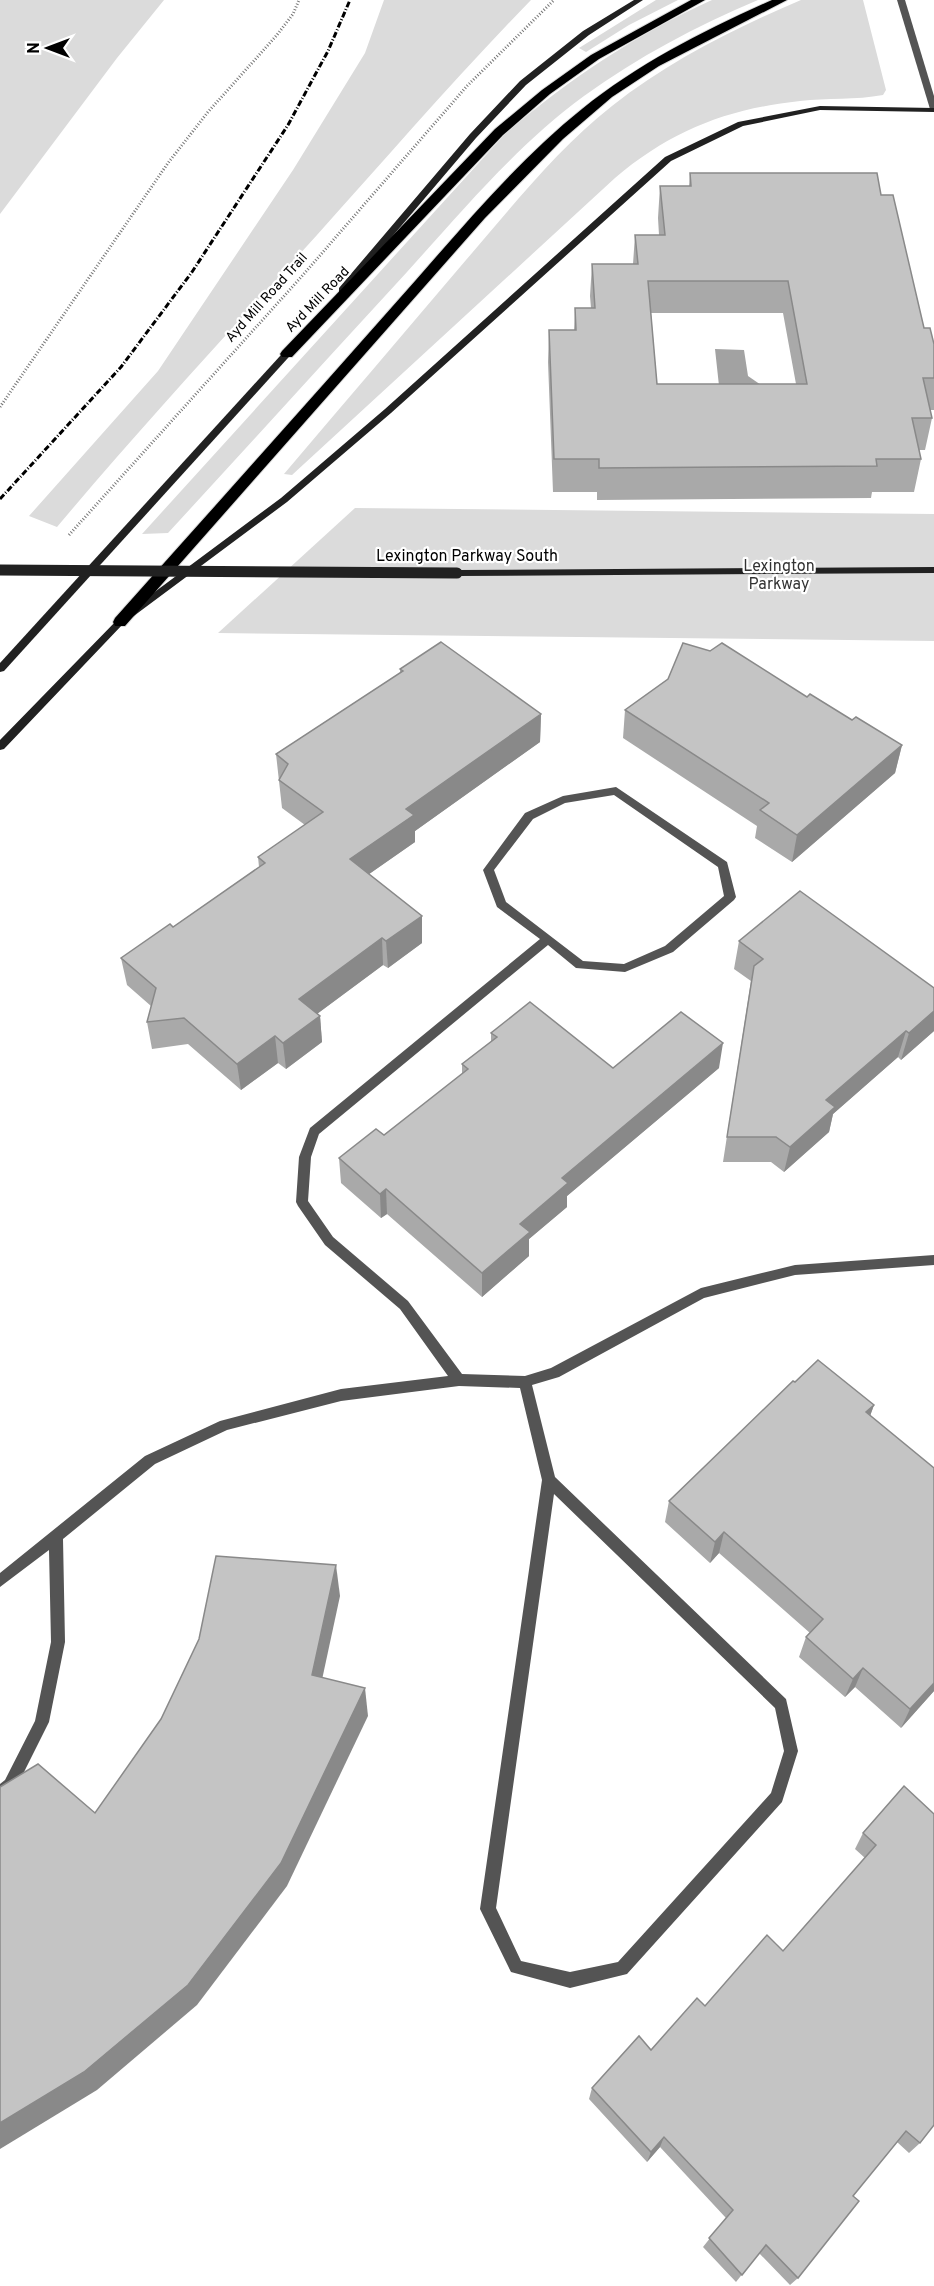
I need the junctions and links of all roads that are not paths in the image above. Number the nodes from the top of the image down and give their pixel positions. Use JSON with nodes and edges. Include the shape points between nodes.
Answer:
{"nodes":[{"id":1,"x":639,"y":0,"type":"edge"},
{"id":2,"x":699,"y":0,"type":"edge"},
{"id":3,"x":781,"y":0,"type":"edge"},
{"id":4,"x":902,"y":0,"type":"edge"},
{"id":5,"x":934,"y":109,"type":"edge"},
{"id":6,"x":287,"y":354,"type":"junction"},
{"id":7,"x":0,"y":570,"type":"edge"},
{"id":8,"x":934,"y":570,"type":"edge"},
{"id":9,"x":120,"y":622,"type":"junction"},
{"id":10,"x":0,"y":669,"type":"edge"},
{"id":11,"x":0,"y":746,"type":"edge"},
{"id":12,"x":548,"y":939,"type":"junction"},
{"id":13,"x":934,"y":1260,"type":"edge"},
{"id":14,"x":459,"y":1380,"type":"junction"},
{"id":15,"x":525,"y":1382,"type":"junction"},
{"id":16,"x":549,"y":1480,"type":"junction"},
{"id":17,"x":56,"y":1536,"type":"junction"},
{"id":18,"x":0,"y":1581,"type":"edge"},
{"id":19,"x":0,"y":1794,"type":"edge"}],
"edges":[{"from":1,"to":6,"type":"main road","via":[[586,33],[523,83],[472,136]]},
{"from":2,"to":6,"type":"highway","name":"Ayd Mill Road","via":[[595,57],[546,92],[500,132]]},
{"from":3,"to":9,"type":"highway","via":[[731,22],[634,78],[542,152]]},
{"from":4,"to":5,"type":"street"},
{"from":5,"to":9,"type":"main road","via":[[820,108],[741,124],[668,159],[284,500]]},
{"from":6,"to":10,"type":"main road","name":"Ayd Mill Road"},
{"from":7,"to":8,"type":"main road","name":"Lexington Parkway South","bridge":true},
{"from":9,"to":11,"type":"main road"},
{"from":12,"to":12,"type":"street","via":[[580,965],[625,968],[669,949],[730,897],[723,865],[616,791],[563,800],[530,816],[488,870],[501,904]]},
{"from":12,"to":14,"type":"street","via":[[314,1131],[304,1157],[302,1202],[329,1241],[404,1305]]},
{"from":13,"to":15,"type":"street","via":[[795,1270],[701,1293],[554,1373]]},
{"from":14,"to":15,"type":"street"},
{"from":14,"to":17,"type":"street","via":[[341,1395],[225,1425],[150,1460]]},
{"from":15,"to":16,"type":"street"},
{"from":16,"to":16,"type":"street","via":[[488,1909],[516,1967],[570,1980],[622,1970],[777,1797],[791,1750],[781,1704]]},
{"from":17,"to":18,"type":"street"},
{"from":17,"to":19,"type":"street","via":[[58,1642],[42,1722],[10,1785]]}]}
